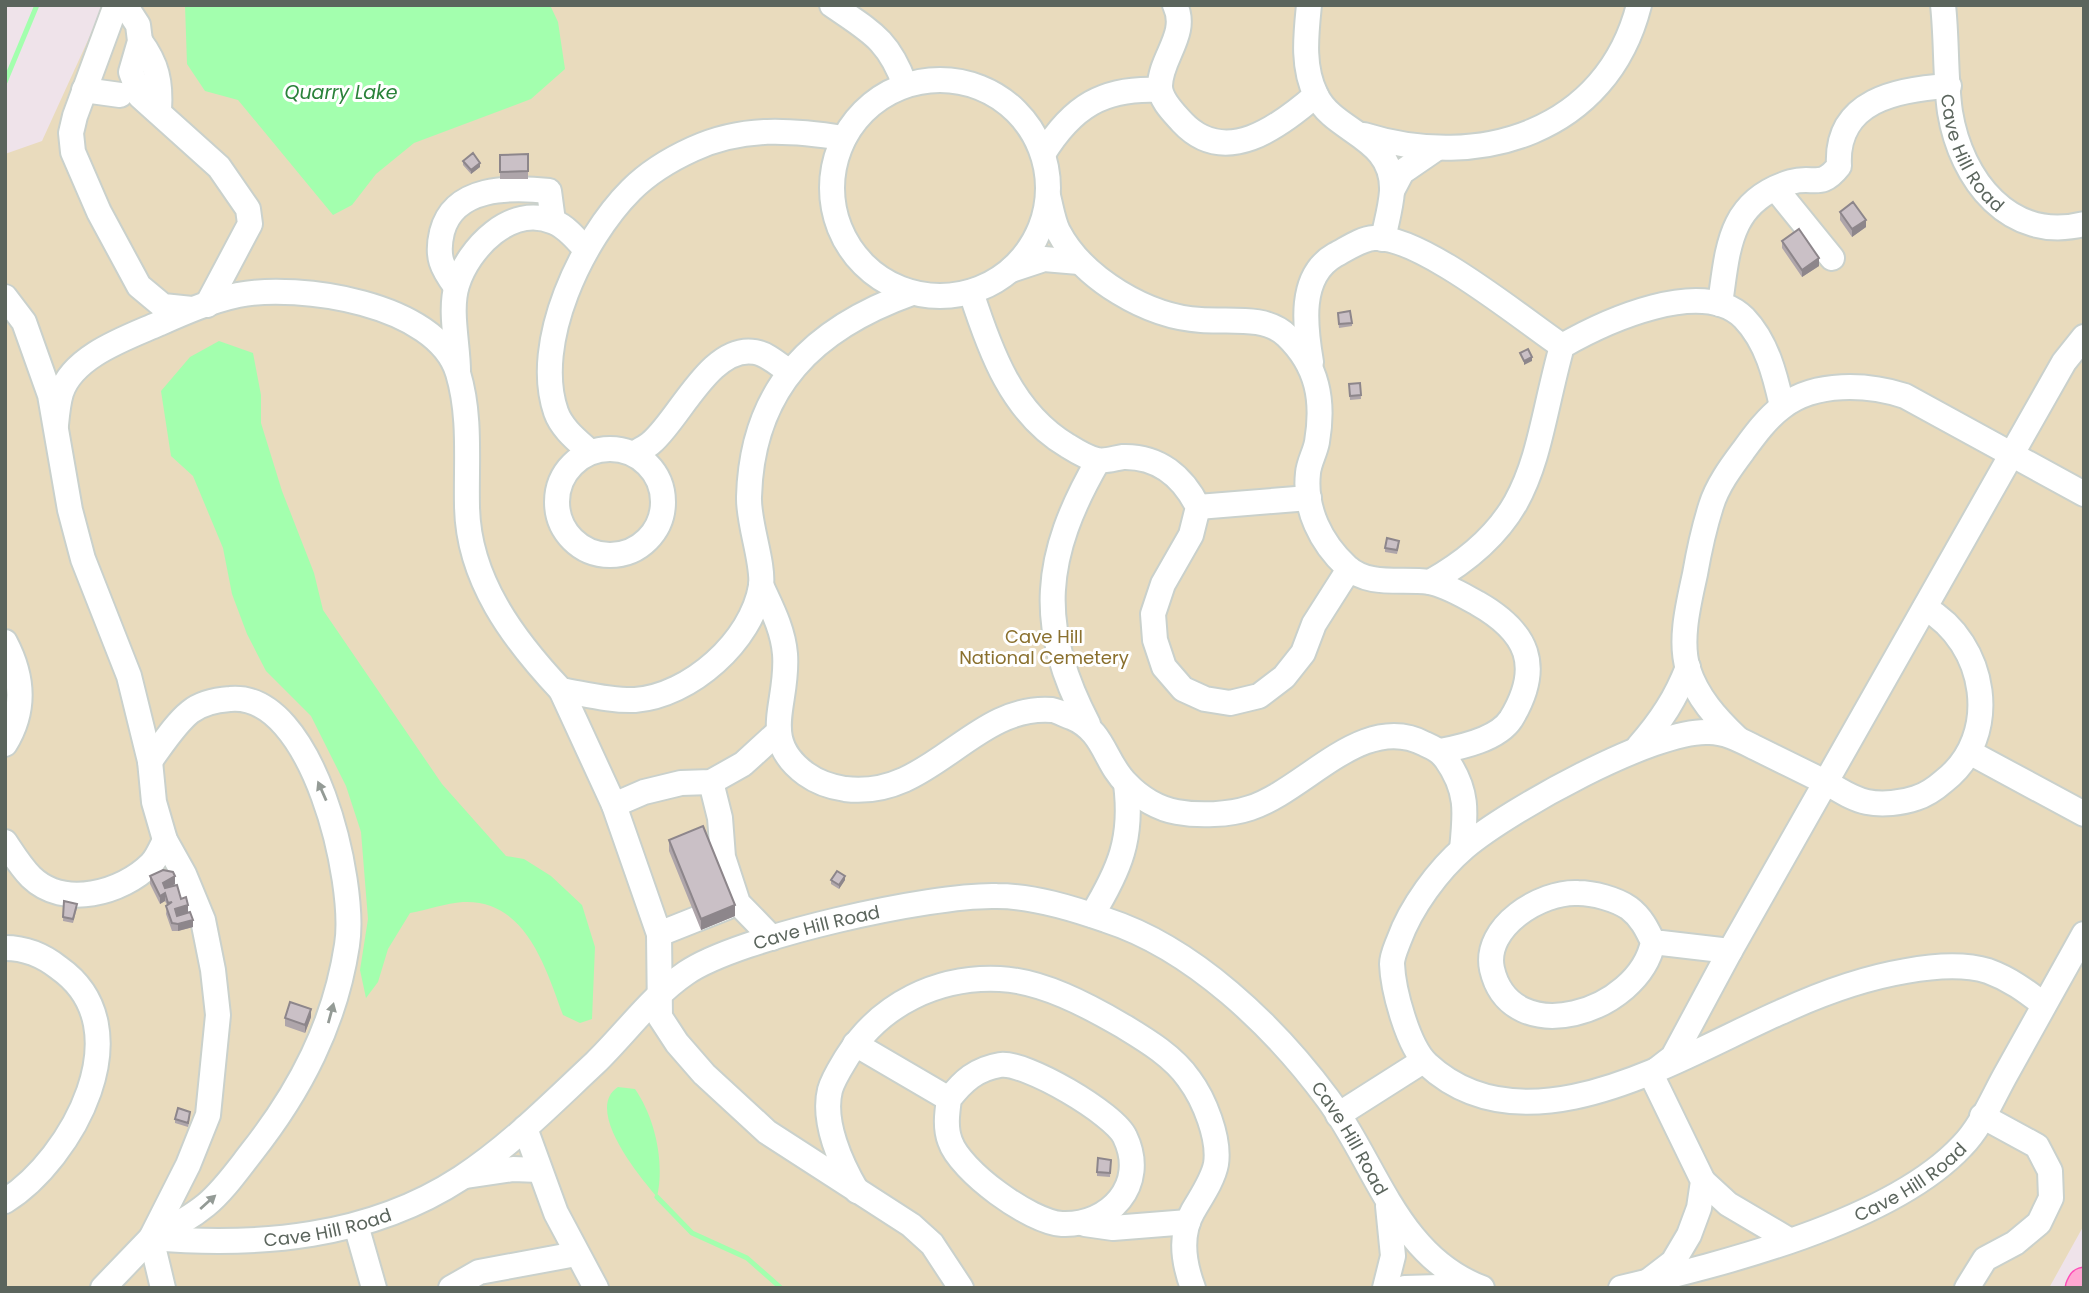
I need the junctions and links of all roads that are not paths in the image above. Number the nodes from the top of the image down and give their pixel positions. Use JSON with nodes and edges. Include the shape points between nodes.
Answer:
{"nodes":[{"id":1,"x":116,"y":5,"type":"edge"},
{"id":2,"x":125,"y":5,"type":"edge"},
{"id":3,"x":832,"y":5,"type":"edge"},
{"id":4,"x":1175,"y":5,"type":"edge"},
{"id":5,"x":1309,"y":5,"type":"edge"},
{"id":6,"x":1639,"y":5,"type":"edge"},
{"id":7,"x":1942,"y":5,"type":"edge"},
{"id":8,"x":905,"y":86,"type":"junction"},
{"id":9,"x":1949,"y":86,"type":"junction"},
{"id":10,"x":84,"y":90,"type":"junction"},
{"id":11,"x":1160,"y":90,"type":"junction"},
{"id":12,"x":120,"y":95,"type":"dead end"},
{"id":13,"x":1316,"y":95,"type":"junction"},
{"id":14,"x":1364,"y":135,"type":"junction"},
{"id":15,"x":844,"y":138,"type":"junction"},
{"id":16,"x":1437,"y":148,"type":"junction"},
{"id":17,"x":1043,"y":154,"type":"junction"},
{"id":18,"x":1776,"y":190,"type":"junction"},
{"id":19,"x":1392,"y":191,"type":"junction"},
{"id":20,"x":1048,"y":196,"type":"junction"},
{"id":21,"x":553,"y":221,"type":"junction"},
{"id":22,"x":2084,"y":224,"type":"edge"},
{"id":23,"x":1383,"y":239,"type":"junction"},
{"id":24,"x":586,"y":250,"type":"junction"},
{"id":25,"x":1832,"y":258,"type":"dead end"},
{"id":26,"x":1079,"y":262,"type":"junction"},
{"id":27,"x":1009,"y":271,"type":"junction"},
{"id":28,"x":456,"y":288,"type":"junction"},
{"id":29,"x":971,"y":292,"type":"junction"},
{"id":30,"x":912,"y":293,"type":"junction"},
{"id":31,"x":5,"y":298,"type":"edge"},
{"id":32,"x":1720,"y":304,"type":"junction"},
{"id":33,"x":200,"y":307,"type":"junction"},
{"id":34,"x":2084,"y":337,"type":"edge"},
{"id":35,"x":1562,"y":346,"type":"junction"},
{"id":36,"x":1312,"y":366,"type":"junction"},
{"id":37,"x":788,"y":371,"type":"junction"},
{"id":38,"x":458,"y":372,"type":"junction"},
{"id":39,"x":1782,"y":406,"type":"junction"},
{"id":40,"x":55,"y":425,"type":"junction"},
{"id":41,"x":590,"y":452,"type":"junction"},
{"id":42,"x":634,"y":454,"type":"junction"},
{"id":43,"x":2012,"y":454,"type":"junction"},
{"id":44,"x":1098,"y":461,"type":"junction"},
{"id":45,"x":2084,"y":494,"type":"edge"},
{"id":46,"x":1308,"y":498,"type":"junction"},
{"id":47,"x":1198,"y":507,"type":"junction"},
{"id":48,"x":1349,"y":569,"type":"junction"},
{"id":49,"x":1430,"y":582,"type":"junction"},
{"id":50,"x":761,"y":584,"type":"junction"},
{"id":51,"x":1925,"y":608,"type":"junction"},
{"id":52,"x":5,"y":642,"type":"edge"},
{"id":53,"x":1688,"y":667,"type":"junction"},
{"id":54,"x":561,"y":690,"type":"junction"},
{"id":55,"x":1088,"y":724,"type":"junction"},
{"id":56,"x":777,"y":733,"type":"junction"},
{"id":57,"x":1737,"y":738,"type":"junction"},
{"id":58,"x":5,"y":744,"type":"edge"},
{"id":59,"x":1636,"y":749,"type":"junction"},
{"id":60,"x":1440,"y":751,"type":"junction"},
{"id":61,"x":1971,"y":753,"type":"junction"},
{"id":62,"x":150,"y":761,"type":"junction"},
{"id":63,"x":711,"y":782,"type":"junction"},
{"id":64,"x":1126,"y":783,"type":"junction"},
{"id":65,"x":1827,"y":783,"type":"junction"},
{"id":66,"x":614,"y":805,"type":"junction"},
{"id":67,"x":2084,"y":814,"type":"edge"},
{"id":68,"x":165,"y":841,"type":"junction"},
{"id":69,"x":5,"y":842,"type":"edge"},
{"id":70,"x":1462,"y":849,"type":"junction"},
{"id":71,"x":738,"y":903,"type":"junction"},
{"id":72,"x":1092,"y":915,"type":"junction"},
{"id":73,"x":659,"y":934,"type":"junction"},
{"id":74,"x":2084,"y":934,"type":"edge"},
{"id":75,"x":772,"y":938,"type":"junction"},
{"id":76,"x":1653,"y":942,"type":"junction"},
{"id":77,"x":5,"y":948,"type":"edge"},
{"id":78,"x":1730,"y":951,"type":"junction"},
{"id":79,"x":659,"y":999,"type":"junction"},
{"id":80,"x":2044,"y":1005,"type":"junction"},
{"id":81,"x":855,"y":1044,"type":"junction"},
{"id":82,"x":1423,"y":1061,"type":"junction"},
{"id":83,"x":1651,"y":1074,"type":"junction"},
{"id":84,"x":949,"y":1099,"type":"junction"},
{"id":85,"x":1338,"y":1115,"type":"junction"},
{"id":86,"x":1982,"y":1116,"type":"junction"},
{"id":87,"x":525,"y":1128,"type":"junction"},
{"id":88,"x":539,"y":1170,"type":"junction"},
{"id":89,"x":463,"y":1176,"type":"junction"},
{"id":90,"x":1703,"y":1181,"type":"junction"},
{"id":91,"x":857,"y":1191,"type":"junction"},
{"id":92,"x":5,"y":1201,"type":"edge"},
{"id":93,"x":1387,"y":1202,"type":"junction"},
{"id":94,"x":1188,"y":1222,"type":"junction"},
{"id":95,"x":1085,"y":1224,"type":"junction"},
{"id":96,"x":356,"y":1225,"type":"junction"},
{"id":97,"x":151,"y":1238,"type":"junction"},
{"id":98,"x":1788,"y":1240,"type":"junction"},
{"id":99,"x":576,"y":1254,"type":"junction"},
{"id":100,"x":1651,"y":1285,"type":"edge"},
{"id":101,"x":1479,"y":1287,"type":"edge"},
{"id":102,"x":103,"y":1288,"type":"edge"},
{"id":103,"x":163,"y":1288,"type":"edge"},
{"id":104,"x":374,"y":1288,"type":"edge"},
{"id":105,"x":451,"y":1288,"type":"edge"},
{"id":106,"x":596,"y":1288,"type":"edge"},
{"id":107,"x":961,"y":1288,"type":"edge"},
{"id":108,"x":1193,"y":1288,"type":"edge"},
{"id":109,"x":1385,"y":1288,"type":"edge"},
{"id":110,"x":1405,"y":1288,"type":"edge"},
{"id":111,"x":1621,"y":1288,"type":"edge"},
{"id":112,"x":1967,"y":1288,"type":"edge"}],
"edges":[{"from":1,"to":10,"type":"street"},
{"from":2,"to":33,"type":"street","via":[[138,25],[140,41],[131,72],[140,96],[219,167],[248,209],[250,224]]},
{"from":3,"to":8,"type":"street","via":[[879,37],[892,54]]},
{"from":4,"to":11,"type":"street","via":[[1177,39],[1162,72]]},
{"from":5,"to":13,"type":"street","via":[[1307,69]]},
{"from":6,"to":16,"type":"street","via":[[1629,41],[1609,73],[1564,114],[1510,139],[1452,150]]},
{"from":7,"to":9,"type":"street","name":"Cave Hill Road"},
{"from":8,"to":15,"type":"street","via":[[880,98]]},
{"from":8,"to":17,"type":"street","via":[[939,80],[972,85],[1003,100],[1027,124]]},
{"from":9,"to":18,"type":"street","via":[[1900,91],[1870,102],[1849,124],[1838,150],[1839,166],[1829,178],[1793,181]]},
{"from":9,"to":22,"type":"street","name":"Cave Hill Road","via":[[1950,114],[1980,188],[2003,210],[2031,226],[2061,229]]},
{"from":10,"to":12,"type":"street"},
{"from":10,"to":33,"type":"street","via":[[71,133],[73,152],[99,212],[139,286],[163,306]]},
{"from":11,"to":13,"type":"street","via":[[1192,132],[1219,144],[1244,142],[1281,124]]},
{"from":11,"to":17,"type":"street","via":[[1122,92],[1083,108],[1061,125]]},
{"from":13,"to":14,"type":"street","via":[[1327,112]]},
{"from":14,"to":16,"type":"street","via":[[1388,143]]},
{"from":14,"to":19,"type":"street","via":[[1380,153]]},
{"from":15,"to":24,"type":"street","via":[[762,130],[694,148],[631,190]]},
{"from":15,"to":30,"type":"street","via":[[833,169],[832,190],[840,232],[882,280]]},
{"from":16,"to":19,"type":"street","via":[[1402,172]]},
{"from":17,"to":20,"type":"street"},
{"from":18,"to":25,"type":"street"},
{"from":18,"to":32,"type":"street","via":[[1738,217]]},
{"from":19,"to":23,"type":"street"},
{"from":20,"to":26,"type":"street","via":[[1058,230]]},
{"from":20,"to":27,"type":"street","via":[[1042,224]]},
{"from":21,"to":24,"type":"street"},
{"from":21,"to":28,"type":"street","via":[[525,219],[485,238],[470,255]]},
{"from":21,"to":28,"type":"street","via":[[549,191],[524,189],[462,200],[450,211],[438,251],[441,266]]},
{"from":23,"to":35,"type":"street","via":[[1422,250]]},
{"from":23,"to":36,"type":"street","via":[[1372,238],[1329,258],[1311,279],[1306,332]]},
{"from":24,"to":41,"type":"street","via":[[554,338],[548,377],[557,414]]},
{"from":26,"to":27,"type":"street","via":[[1044,260]]},
{"from":26,"to":36,"type":"street","via":[[1129,300],[1198,320],[1255,322],[1281,330]]},
{"from":27,"to":29,"type":"street"},
{"from":28,"to":38,"type":"street"},
{"from":29,"to":30,"type":"street"},
{"from":29,"to":44,"type":"street","via":[[1001,372],[1023,406],[1047,433]]},
{"from":30,"to":37,"type":"street","via":[[847,322]]},
{"from":31,"to":40,"type":"street","via":[[24,323],[36,352]]},
{"from":32,"to":35,"type":"street","via":[[1685,302],[1639,311]]},
{"from":32,"to":39,"type":"street","via":[[1743,317],[1764,346]]},
{"from":33,"to":38,"type":"street","via":[[237,295],[277,290],[374,306],[414,323],[442,346]]},
{"from":33,"to":40,"type":"street","via":[[111,344],[83,363],[62,391]]},
{"from":34,"to":43,"type":"street","via":[[2064,362]]},
{"from":35,"to":49,"type":"street","via":[[1536,457],[1521,496],[1493,536],[1464,563]]},
{"from":36,"to":46,"type":"street","via":[[1320,394],[1320,418],[1308,471]]},
{"from":37,"to":42,"type":"street","via":[[756,352],[725,359],[696,386],[652,442]]},
{"from":37,"to":50,"type":"street","via":[[753,452],[749,499]]},
{"from":38,"to":54,"type":"street","via":[[468,449],[472,552],[491,598],[517,640]]},
{"from":39,"to":43,"type":"street","via":[[1837,388],[1880,388],[1905,396]]},
{"from":39,"to":53,"type":"street","via":[[1731,466],[1712,503],[1685,634]]},
{"from":40,"to":62,"type":"street","via":[[80,547],[129,676]]},
{"from":41,"to":42,"type":"street","via":[[604,449]]},
{"from":41,"to":42,"type":"street","via":[[563,476],[557,512],[575,543],[608,556],[626,554],[642,545],[655,532],[662,515],[659,479]]},
{"from":43,"to":45,"type":"street"},
{"from":43,"to":51,"type":"street"},
{"from":44,"to":47,"type":"street","via":[[1125,457],[1153,462],[1173,472]]},
{"from":44,"to":55,"type":"street","via":[[1069,513],[1058,544],[1054,579],[1059,655],[1068,687]]},
{"from":46,"to":47,"type":"street"},
{"from":46,"to":48,"type":"street","via":[[1315,524]]},
{"from":47,"to":48,"type":"street","via":[[1191,535],[1163,584],[1153,614],[1164,667],[1182,689],[1205,699],[1230,703],[1259,696],[1284,677],[1303,653],[1314,624]]},
{"from":48,"to":49,"type":"street","via":[[1371,579]]},
{"from":49,"to":60,"type":"street","via":[[1456,591],[1502,618],[1520,636],[1528,679],[1508,723],[1462,747]]},
{"from":50,"to":54,"type":"street","via":[[736,640],[710,668],[677,687],[636,700]]},
{"from":50,"to":56,"type":"street","via":[[778,620],[785,653],[785,695]]},
{"from":51,"to":61,"type":"street","via":[[1953,630],[1978,675],[1980,731]]},
{"from":51,"to":65,"type":"street"},
{"from":52,"to":58,"type":"street","via":[[17,666],[22,692],[14,730]]},
{"from":53,"to":57,"type":"street","via":[[1712,714]]},
{"from":53,"to":59,"type":"street","via":[[1660,723]]},
{"from":54,"to":66,"type":"street"},
{"from":55,"to":56,"type":"street","via":[[1053,710],[1002,719],[927,769],[892,786],[862,791],[834,787],[808,776],[786,757]]},
{"from":55,"to":64,"type":"street"},
{"from":56,"to":63,"type":"street","via":[[743,764]]},
{"from":57,"to":59,"type":"street","via":[[1709,732]]},
{"from":57,"to":65,"type":"street"},
{"from":59,"to":70,"type":"street","via":[[1542,796]]},
{"from":60,"to":64,"type":"street","via":[[1412,737],[1377,737],[1285,792],[1249,808],[1207,814],[1154,805]]},
{"from":60,"to":70,"type":"street","via":[[1460,779],[1466,814]]},
{"from":61,"to":65,"type":"street","via":[[1942,783],[1910,800],[1869,803]]},
{"from":61,"to":67,"type":"street"},
{"from":62,"to":68,"type":"street","via":[[154,802]]},
{"from":97,"to":62,"type":"street","one_way":true,"via":[[207,1204],[270,1129],[315,1056],[331,1019],[348,943],[342,852],[329,807],[304,753],[261,704],[238,698],[213,701],[191,711]]},
{"from":63,"to":66,"type":"street","via":[[643,792]]},
{"from":63,"to":71,"type":"street","via":[[723,857]]},
{"from":64,"to":72,"type":"street","via":[[1127,839]]},
{"from":65,"to":78,"type":"street"},
{"from":66,"to":73,"type":"street"},
{"from":68,"to":69,"type":"street","via":[[152,863],[123,884],[95,893],[59,894],[33,879]]},
{"from":68,"to":97,"type":"street","via":[[203,920],[218,1015],[208,1115]]},
{"from":70,"to":82,"type":"street","via":[[1407,919],[1392,961],[1399,1002]]},
{"from":71,"to":73,"type":"street"},
{"from":71,"to":75,"type":"street"},
{"from":72,"to":75,"type":"street","name":"Cave Hill Road","via":[[998,895],[916,905]]},
{"from":72,"to":85,"type":"street","name":"Cave Hill Road","via":[[1136,929],[1193,963],[1272,1035]]},
{"from":73,"to":79,"type":"street"},
{"from":74,"to":80,"type":"street","name":"Cave Hill Road"},
{"from":75,"to":79,"type":"street","name":"Cave Hill Road","via":[[699,964]]},
{"from":76,"to":76,"type":"street","via":[[1628,907],[1577,892],[1551,897],[1508,923],[1493,943],[1491,966],[1500,991],[1519,1009],[1541,1015],[1566,1014],[1617,997],[1650,960]]},
{"from":76,"to":78,"type":"street"},
{"from":77,"to":92,"type":"street","via":[[42,955],[69,975],[88,1000],[98,1038],[84,1108],[29,1186]]},
{"from":78,"to":83,"type":"street","via":[[1673,1057]]},
{"from":79,"to":87,"type":"street","name":"Cave Hill Road"},
{"from":79,"to":91,"type":"street","via":[[660,1017],[704,1074],[767,1132]]},
{"from":80,"to":83,"type":"street","via":[[2018,984],[1985,970],[1957,966],[1903,971],[1784,1010]]},
{"from":80,"to":86,"type":"street","name":"Cave Hill Road"},
{"from":81,"to":84,"type":"street"},
{"from":81,"to":91,"type":"street","via":[[830,1090],[829,1110],[832,1132]]},
{"from":81,"to":94,"type":"street","via":[[900,1002],[931,988],[968,980],[1026,982],[1114,1021],[1171,1059],[1189,1079],[1204,1107],[1216,1163]]},
{"from":82,"to":83,"type":"street","via":[[1476,1093],[1518,1101],[1616,1088]]},
{"from":82,"to":85,"type":"street"},
{"from":83,"to":90,"type":"street"},
{"from":84,"to":95,"type":"street","via":[[949,1140],[958,1157],[977,1175],[1029,1214],[1058,1224]]},
{"from":84,"to":95,"type":"street","via":[[978,1071],[1003,1064],[1033,1072],[1105,1115],[1125,1136],[1133,1165],[1126,1191],[1110,1211]]},
{"from":85,"to":93,"type":"street","name":"Cave Hill Road"},
{"from":86,"to":98,"type":"street","name":"Cave Hill Road","via":[[1962,1146],[1927,1175],[1882,1203]]},
{"from":86,"to":112,"type":"street","via":[[2037,1146],[2050,1171],[2051,1198],[2039,1223],[1985,1259]]},
{"from":87,"to":88,"type":"street"},
{"from":87,"to":89,"type":"street","name":"Cave Hill Road"},
{"from":88,"to":89,"type":"street"},
{"from":88,"to":99,"type":"street"},
{"from":89,"to":96,"type":"street","name":"Cave Hill Road","via":[[396,1212]]},
{"from":90,"to":98,"type":"street","via":[[1728,1204]]},
{"from":90,"to":100,"type":"street","via":[[1689,1235],[1673,1262]]},
{"from":91,"to":107,"type":"street","via":[[932,1244]]},
{"from":93,"to":101,"type":"street","name":"Cave Hill Road","via":[[1441,1264]]},
{"from":93,"to":109,"type":"street","via":[[1393,1256]]},
{"from":94,"to":95,"type":"street","via":[[1113,1228]]},
{"from":94,"to":108,"type":"street","via":[[1184,1264]]},
{"from":96,"to":97,"type":"street","name":"Cave Hill Road","via":[[273,1240]]},
{"from":96,"to":104,"type":"street"},
{"from":97,"to":102,"type":"street"},
{"from":97,"to":103,"type":"street"},
{"from":98,"to":100,"type":"street","name":"Cave Hill Road"},
{"from":99,"to":105,"type":"street","via":[[479,1272]]},
{"from":99,"to":106,"type":"street"},
{"from":100,"to":111,"type":"street","name":"Cave Hill Road"},
{"from":101,"to":110,"type":"street"}]}
